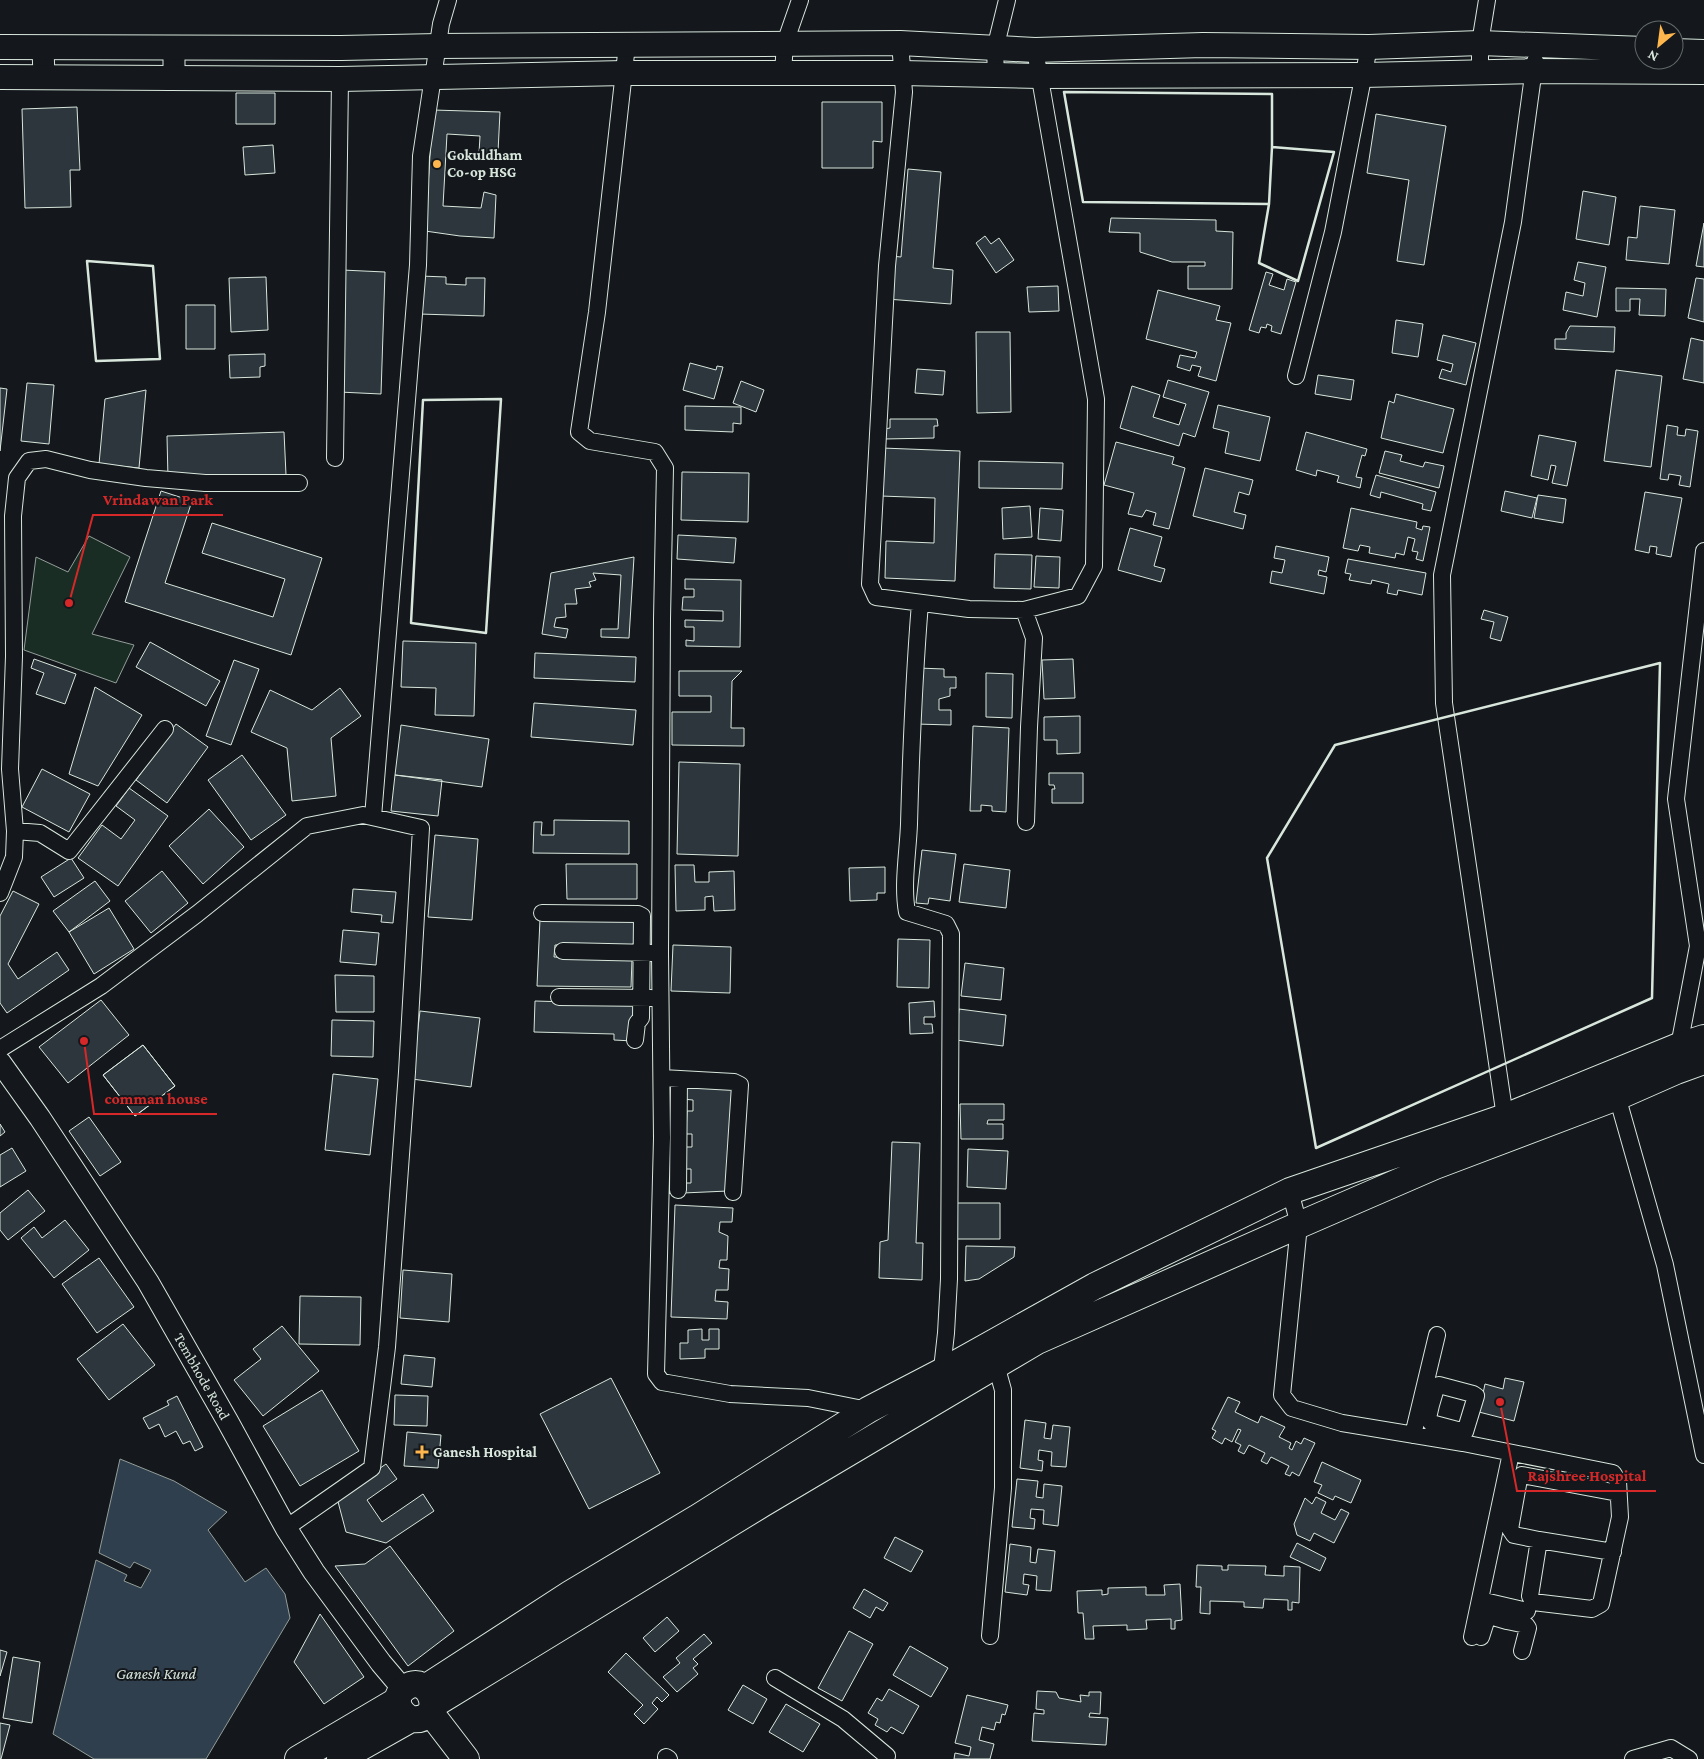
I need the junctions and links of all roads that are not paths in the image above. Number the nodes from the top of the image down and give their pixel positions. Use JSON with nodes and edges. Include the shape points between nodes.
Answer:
{"nodes":[{"id":1,"x":448,"y":0,"type":"edge"},
{"id":2,"x":800,"y":0,"type":"edge"},
{"id":3,"x":1006,"y":0,"type":"edge"},
{"id":4,"x":1487,"y":0,"type":"edge"},
{"id":5,"x":900,"y":43,"type":"junction"},
{"id":6,"x":1480,"y":43,"type":"junction"},
{"id":7,"x":627,"y":44,"type":"junction"},
{"id":8,"x":786,"y":44,"type":"junction"},
{"id":9,"x":1539,"y":45,"type":"junction"},
{"id":10,"x":438,"y":46,"type":"junction"},
{"id":11,"x":0,"y":47,"type":"edge"},
{"id":12,"x":1369,"y":47,"type":"junction"},
{"id":13,"x":43,"y":48,"type":"junction"},
{"id":14,"x":174,"y":48,"type":"junction"},
{"id":15,"x":995,"y":48,"type":"junction"},
{"id":16,"x":1035,"y":50,"type":"junction"},
{"id":17,"x":1634,"y":50,"type":"edge"},
{"id":18,"x":1684,"y":56,"type":"edge"},
{"id":19,"x":1704,"y":66,"type":"edge"},
{"id":20,"x":1533,"y":71,"type":"junction"},
{"id":21,"x":1480,"y":72,"type":"junction"},
{"id":22,"x":624,"y":73,"type":"junction"},
{"id":23,"x":784,"y":73,"type":"junction"},
{"id":24,"x":902,"y":73,"type":"junction"},
{"id":25,"x":996,"y":74,"type":"junction"},
{"id":26,"x":1363,"y":75,"type":"junction"},
{"id":27,"x":1039,"y":76,"type":"junction"},
{"id":28,"x":0,"y":77,"type":"edge"},
{"id":29,"x":44,"y":77,"type":"junction"},
{"id":30,"x":433,"y":77,"type":"junction"},
{"id":31,"x":174,"y":78,"type":"junction"},
{"id":32,"x":340,"y":79,"type":"junction"},
{"id":33,"x":1296,"y":376,"type":"dead end"},
{"id":34,"x":335,"y":458,"type":"dead end"},
{"id":35,"x":299,"y":483,"type":"dead end"},
{"id":36,"x":1704,"y":551,"type":"edge"},
{"id":37,"x":920,"y":603,"type":"junction"},
{"id":38,"x":1024,"y":610,"type":"junction"},
{"id":39,"x":165,"y":729,"type":"dead end"},
{"id":40,"x":373,"y":817,"type":"junction"},
{"id":41,"x":1026,"y":822,"type":"dead end"},
{"id":42,"x":15,"y":831,"type":"junction"},
{"id":43,"x":0,"y":893,"type":"edge"},
{"id":44,"x":542,"y":913,"type":"dead end"},
{"id":45,"x":563,"y":951,"type":"dead end"},
{"id":46,"x":642,"y":953,"type":"junction"},
{"id":47,"x":660,"y":953,"type":"junction"},
{"id":48,"x":559,"y":997,"type":"dead end"},
{"id":49,"x":642,"y":998,"type":"junction"},
{"id":50,"x":661,"y":998,"type":"junction"},
{"id":51,"x":1704,"y":1038,"type":"edge"},
{"id":52,"x":636,"y":1040,"type":"dead end"},
{"id":53,"x":0,"y":1049,"type":"edge"},
{"id":54,"x":1672,"y":1057,"type":"junction"},
{"id":55,"x":0,"y":1062,"type":"edge"},
{"id":56,"x":1704,"y":1062,"type":"edge"},
{"id":57,"x":662,"y":1078,"type":"junction"},
{"id":58,"x":679,"y":1079,"type":"junction"},
{"id":59,"x":1614,"y":1086,"type":"junction"},
{"id":60,"x":1505,"y":1117,"type":"junction"},
{"id":61,"x":662,"y":1138,"type":"junction"},
{"id":62,"x":679,"y":1139,"type":"junction"},
{"id":63,"x":678,"y":1190,"type":"dead end"},
{"id":64,"x":1290,"y":1191,"type":"junction"},
{"id":65,"x":733,"y":1192,"type":"dead end"},
{"id":66,"x":1299,"y":1224,"type":"junction"},
{"id":67,"x":1437,"y":1335,"type":"dead end"},
{"id":68,"x":996,"y":1365,"type":"junction"},
{"id":69,"x":942,"y":1384,"type":"junction"},
{"id":70,"x":1426,"y":1404,"type":"junction"},
{"id":71,"x":868,"y":1410,"type":"junction"},
{"id":72,"x":1413,"y":1435,"type":"junction"},
{"id":73,"x":1464,"y":1438,"type":"junction"},
{"id":74,"x":1511,"y":1453,"type":"junction"},
{"id":75,"x":1704,"y":1455,"type":"edge"},
{"id":76,"x":1618,"y":1493,"type":"junction"},
{"id":77,"x":286,"y":1528,"type":"junction"},
{"id":78,"x":1539,"y":1540,"type":"junction"},
{"id":79,"x":1612,"y":1552,"type":"junction"},
{"id":80,"x":1480,"y":1600,"type":"junction"},
{"id":81,"x":1527,"y":1611,"type":"dead end"},
{"id":82,"x":1508,"y":1614,"type":"junction"},
{"id":83,"x":990,"y":1636,"type":"dead end"},
{"id":84,"x":1522,"y":1651,"type":"dead end"},
{"id":85,"x":775,"y":1678,"type":"dead end"},
{"id":86,"x":417,"y":1702,"type":"junction"},
{"id":87,"x":298,"y":1759,"type":"edge"},
{"id":88,"x":340,"y":1759,"type":"edge"},
{"id":89,"x":466,"y":1759,"type":"edge"},
{"id":90,"x":885,"y":1759,"type":"edge"},
{"id":91,"x":1633,"y":1759,"type":"edge"},
{"id":92,"x":1689,"y":1759,"type":"edge"}],
"edges":[{"from":1,"to":10,"type":"street"},
{"from":2,"to":8,"type":"street"},
{"from":3,"to":15,"type":"street"},
{"from":4,"to":6,"type":"street"},
{"from":5,"to":8,"type":"main road"},
{"from":5,"to":15,"type":"main road"},
{"from":5,"to":24,"type":"street"},
{"from":6,"to":9,"type":"main road"},
{"from":6,"to":12,"type":"main road"},
{"from":6,"to":21,"type":"street"},
{"from":7,"to":8,"type":"main road"},
{"from":7,"to":10,"type":"main road"},
{"from":7,"to":22,"type":"street"},
{"from":8,"to":23,"type":"street"},
{"from":9,"to":17,"type":"main road"},
{"from":9,"to":20,"type":"street"},
{"from":10,"to":14,"type":"main road"},
{"from":10,"to":30,"type":"street"},
{"from":11,"to":13,"type":"main road"},
{"from":12,"to":16,"type":"main road","via":[[1203,45]]},
{"from":12,"to":26,"type":"street"},
{"from":13,"to":14,"type":"main road"},
{"from":13,"to":29,"type":"street"},
{"from":14,"to":31,"type":"street"},
{"from":15,"to":16,"type":"main road"},
{"from":15,"to":25,"type":"street"},
{"from":16,"to":27,"type":"street"},
{"from":18,"to":19,"type":"main road"},
{"from":19,"to":20,"type":"main road"},
{"from":20,"to":21,"type":"main road"},
{"from":20,"to":60,"type":"street","via":[[1513,222],[1442,575],[1444,703]]},
{"from":21,"to":26,"type":"main road"},
{"from":22,"to":23,"type":"main road"},
{"from":22,"to":30,"type":"main road"},
{"from":22,"to":47,"type":"street","via":[[597,312],[578,432],[590,440],[655,452],[665,468]]},
{"from":23,"to":24,"type":"main road"},
{"from":24,"to":25,"type":"main road"},
{"from":24,"to":37,"type":"street","via":[[904,92],[887,266],[870,584],[876,597]]},
{"from":25,"to":27,"type":"main road"},
{"from":26,"to":27,"type":"main road"},
{"from":26,"to":33,"type":"street","via":[[1333,232]]},
{"from":27,"to":38,"type":"street","via":[[1096,399],[1094,566],[1078,596]]},
{"from":28,"to":29,"type":"main road"},
{"from":29,"to":31,"type":"main road"},
{"from":30,"to":32,"type":"main road"},
{"from":30,"to":40,"type":"street","via":[[421,156],[418,265]]},
{"from":31,"to":32,"type":"main road"},
{"from":32,"to":34,"type":"street"},
{"from":35,"to":42,"type":"street","via":[[205,483],[90,470],[46,460],[28,461],[18,478],[12,516],[14,656],[10,769]]},
{"from":36,"to":54,"type":"street","via":[[1676,799],[1698,946]]},
{"from":37,"to":38,"type":"street","via":[[969,609]]},
{"from":37,"to":69,"type":"street","via":[[913,685],[905,900],[907,912],[946,924],[951,934],[949,1279]]},
{"from":38,"to":41,"type":"street","via":[[1034,638]]},
{"from":39,"to":42,"type":"street","via":[[70,851],[40,833]]},
{"from":40,"to":53,"type":"street","via":[[363,815],[308,826],[101,986]]},
{"from":40,"to":77,"type":"street","via":[[421,828],[388,1347],[377,1437],[372,1468]]},
{"from":42,"to":43,"type":"street","via":[[14,858]]},
{"from":44,"to":46,"type":"street","via":[[638,914],[642,916]]},
{"from":45,"to":46,"type":"street"},
{"from":46,"to":47,"type":"street"},
{"from":46,"to":49,"type":"street"},
{"from":47,"to":50,"type":"street"},
{"from":48,"to":49,"type":"street"},
{"from":49,"to":50,"type":"street"},
{"from":49,"to":52,"type":"street"},
{"from":50,"to":57,"type":"street"},
{"from":51,"to":54,"type":"main road"},
{"from":54,"to":56,"type":"main road"},
{"from":54,"to":59,"type":"main road"},
{"from":55,"to":77,"type":"street","name":"Tembhode Road","via":[[148,1282]]},
{"from":57,"to":58,"type":"street"},
{"from":57,"to":61,"type":"street"},
{"from":58,"to":62,"type":"street"},
{"from":58,"to":65,"type":"street","via":[[734,1082],[740,1086]]},
{"from":59,"to":60,"type":"main road"},
{"from":59,"to":66,"type":"main road"},
{"from":59,"to":75,"type":"street","via":[[1665,1265]]},
{"from":60,"to":64,"type":"main road"},
{"from":61,"to":62,"type":"street"},
{"from":61,"to":71,"type":"street","via":[[656,1374],[662,1382],[730,1394],[808,1398]]},
{"from":62,"to":63,"type":"street"},
{"from":64,"to":66,"type":"street"},
{"from":64,"to":69,"type":"main road","via":[[1095,1286]]},
{"from":66,"to":68,"type":"main road","via":[[1037,1341]]},
{"from":66,"to":72,"type":"street","via":[[1282,1395],[1292,1408],[1333,1420]]},
{"from":67,"to":70,"type":"street"},
{"from":68,"to":69,"type":"main road"},
{"from":68,"to":83,"type":"street","via":[[1003,1390],[1003,1488]]},
{"from":69,"to":71,"type":"main road"},
{"from":69,"to":86,"type":"main road","via":[[736,1520]]},
{"from":70,"to":72,"type":"street"},
{"from":70,"to":73,"type":"street","via":[[1431,1423]]},
{"from":70,"to":73,"type":"street","via":[[1439,1385],[1476,1396]]},
{"from":71,"to":86,"type":"main road","via":[[570,1594]]},
{"from":72,"to":73,"type":"street"},
{"from":73,"to":74,"type":"street"},
{"from":74,"to":76,"type":"street","via":[[1613,1473],[1618,1481]]},
{"from":74,"to":80,"type":"street"},
{"from":76,"to":78,"type":"street","via":[[1522,1475],[1510,1529],[1514,1535]]},
{"from":76,"to":79,"type":"street","via":[[1620,1517]]},
{"from":77,"to":86,"type":"street","name":"Tembhode Road","via":[[381,1663]]},
{"from":78,"to":79,"type":"street"},
{"from":78,"to":79,"type":"street","via":[[1530,1596],[1534,1602],[1592,1609],[1601,1604]]},
{"from":80,"to":82,"type":"street"},
{"from":80,"to":82,"type":"street","via":[[1476,1638],[1487,1618]]},
{"from":81,"to":82,"type":"street"},
{"from":82,"to":84,"type":"street","via":[[1528,1628]]},
{"from":85,"to":90,"type":"street","via":[[843,1719],[887,1756]]},
{"from":86,"to":87,"type":"main road"},
{"from":86,"to":88,"type":"main road"},
{"from":86,"to":89,"type":"main road"},
{"from":91,"to":92,"type":"street","via":[[1671,1748]]}]}
